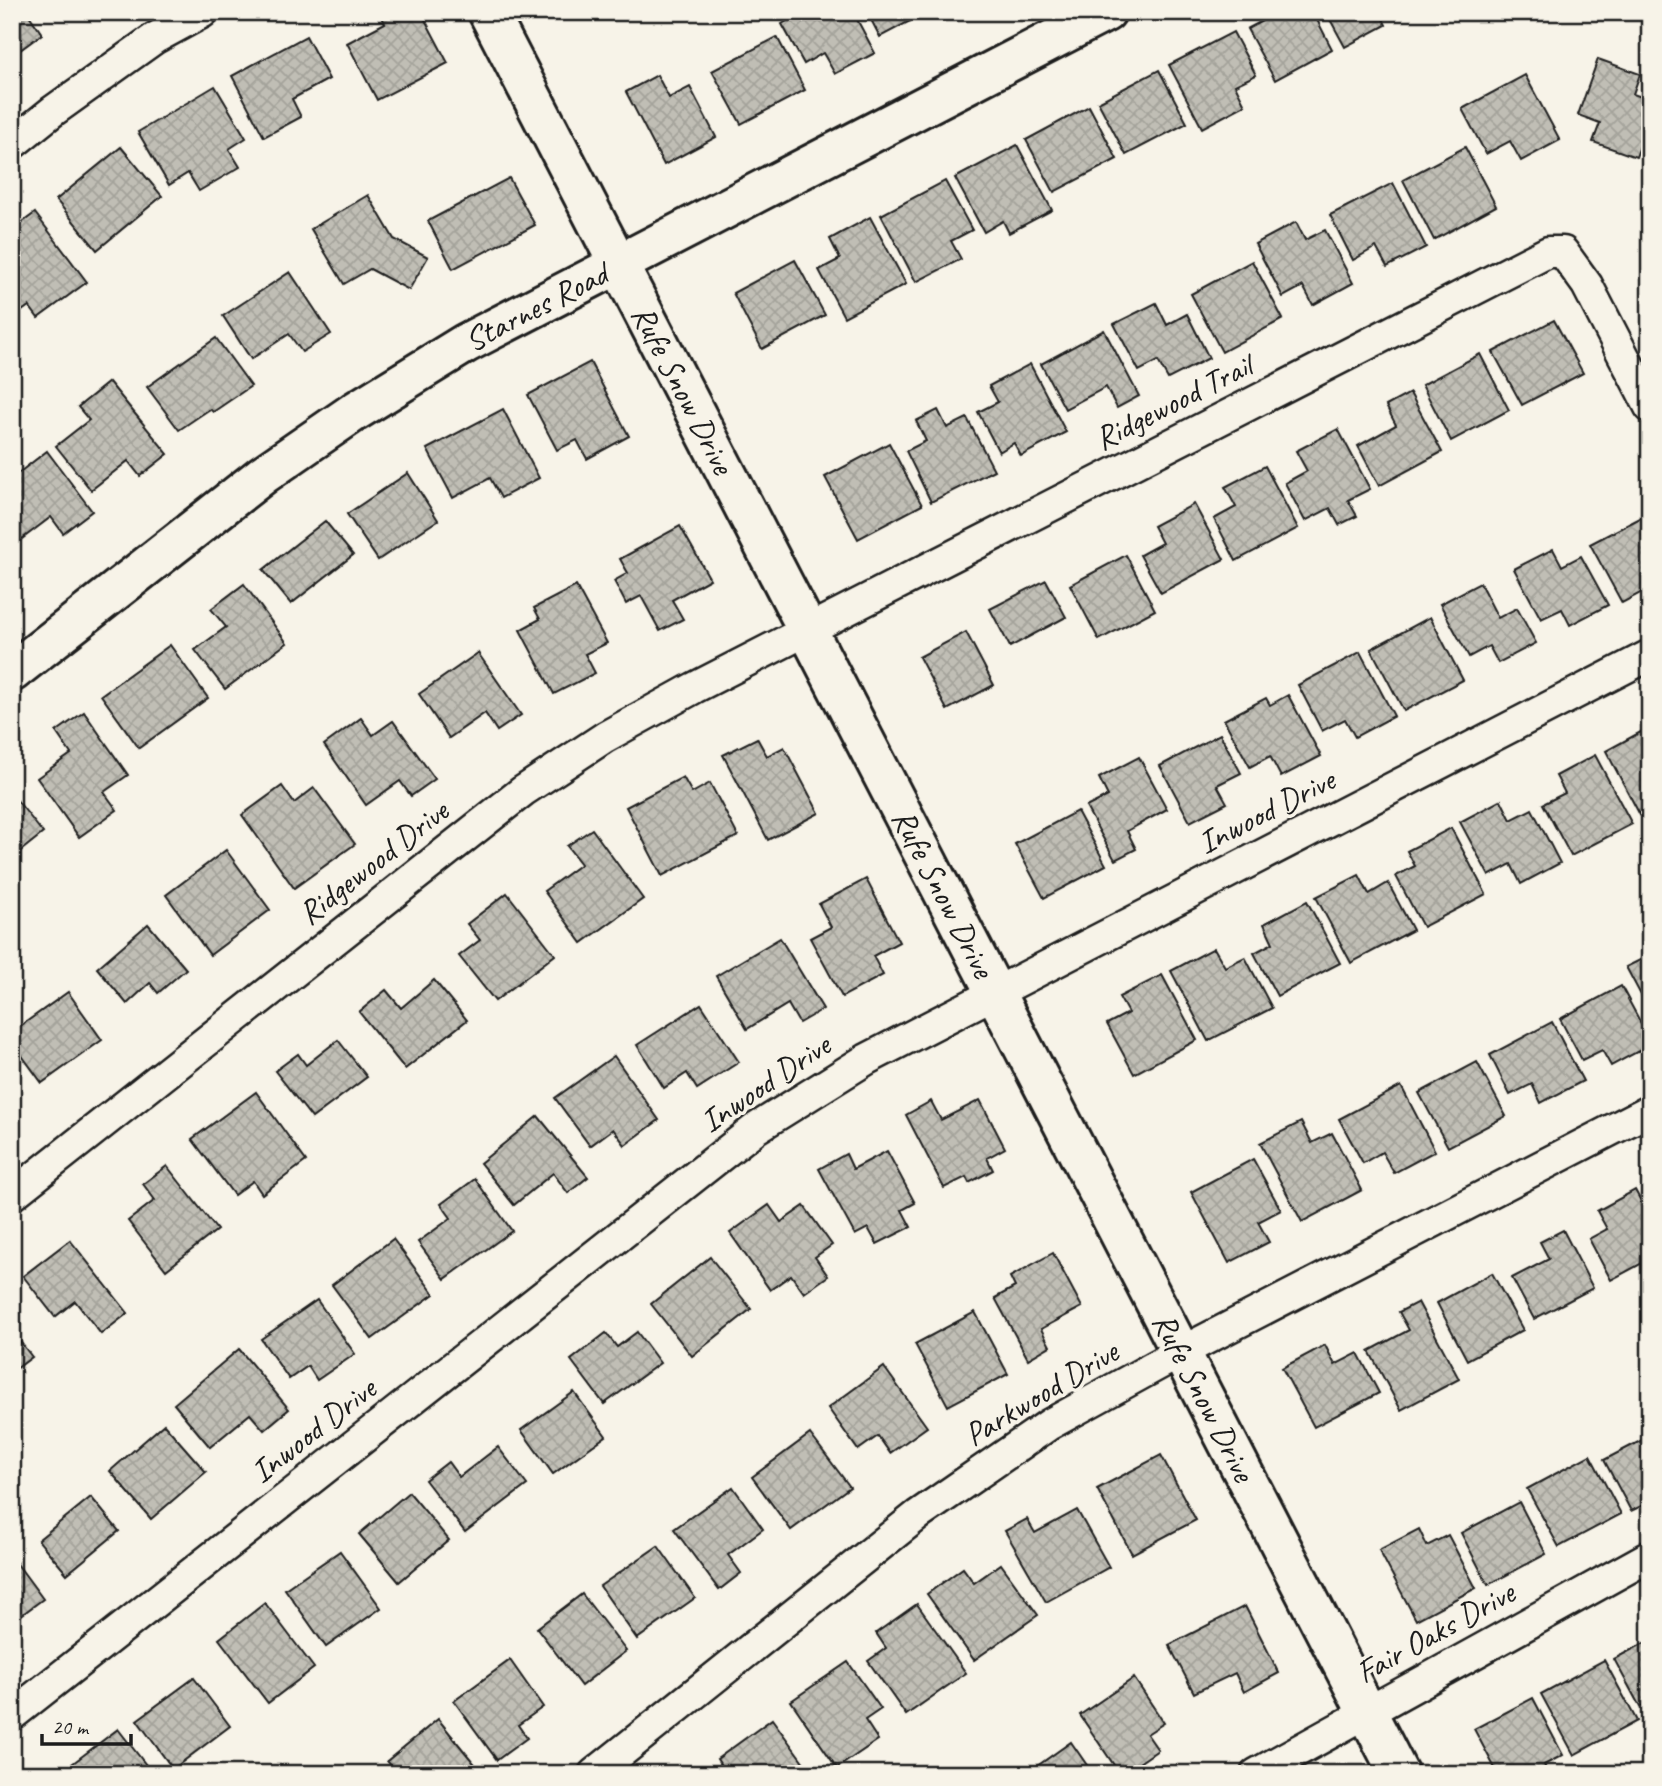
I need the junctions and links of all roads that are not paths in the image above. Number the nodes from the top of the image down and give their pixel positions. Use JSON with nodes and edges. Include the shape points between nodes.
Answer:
{"nodes":[{"id":1,"x":203,"y":12,"type":"edge"},
{"id":2,"x":488,"y":12,"type":"edge"},
{"id":3,"x":1106,"y":12,"type":"edge"},
{"id":4,"x":12,"y":144,"type":"edge"},
{"id":5,"x":618,"y":264,"type":"junction"},
{"id":6,"x":1650,"y":407,"type":"edge"},
{"id":7,"x":807,"y":630,"type":"junction"},
{"id":8,"x":1650,"y":655,"type":"edge"},
{"id":9,"x":12,"y":672,"type":"edge"},
{"id":10,"x":995,"y":992,"type":"junction"},
{"id":11,"x":1650,"y":1110,"type":"edge"},
{"id":12,"x":12,"y":1195,"type":"edge"},
{"id":13,"x":1181,"y":1352,"type":"junction"},
{"id":14,"x":1650,"y":1556,"type":"edge"},
{"id":15,"x":1366,"y":1711,"type":"junction"},
{"id":16,"x":12,"y":1715,"type":"edge"},
{"id":17,"x":594,"y":1774,"type":"edge"},
{"id":18,"x":1256,"y":1774,"type":"edge"},
{"id":19,"x":1399,"y":1774,"type":"edge"}],
"edges":[{"from":1,"to":4,"type":"street","via":[[155,38]]},
{"from":2,"to":5,"type":"main road","name":"Rufe Snow Drive"},
{"from":3,"to":5,"type":"main road","name":"Starnes Road"},
{"from":5,"to":7,"type":"main road","name":"Rufe Snow Drive"},
{"from":5,"to":9,"type":"main road","name":"Starnes Road","via":[[466,343],[354,412],[264,474]]},
{"from":6,"to":7,"type":"street","name":"Ridgewood Trail","via":[[1587,285],[1563,252],[1548,252]]},
{"from":7,"to":10,"type":"main road","name":"Rufe Snow Drive"},
{"from":7,"to":12,"type":"street","name":"Ridgewood Drive","via":[[605,737],[523,791]]},
{"from":8,"to":10,"type":"street","name":"Inwood Drive"},
{"from":10,"to":13,"type":"main road","name":"Rufe Snow Drive"},
{"from":10,"to":16,"type":"street","name":"Inwood Drive","via":[[867,1059],[755,1129]]},
{"from":11,"to":13,"type":"street","name":"Parkwood Drive"},
{"from":13,"to":15,"type":"main road","name":"Rufe Snow Drive"},
{"from":13,"to":17,"type":"street","name":"Parkwood Drive","via":[[1050,1424],[918,1516]]},
{"from":14,"to":15,"type":"street","name":"Fair Oaks Drive"},
{"from":15,"to":18,"type":"street","name":"Fair Oaks Drive"},
{"from":15,"to":19,"type":"main road","name":"Rufe Snow Drive"}]}
